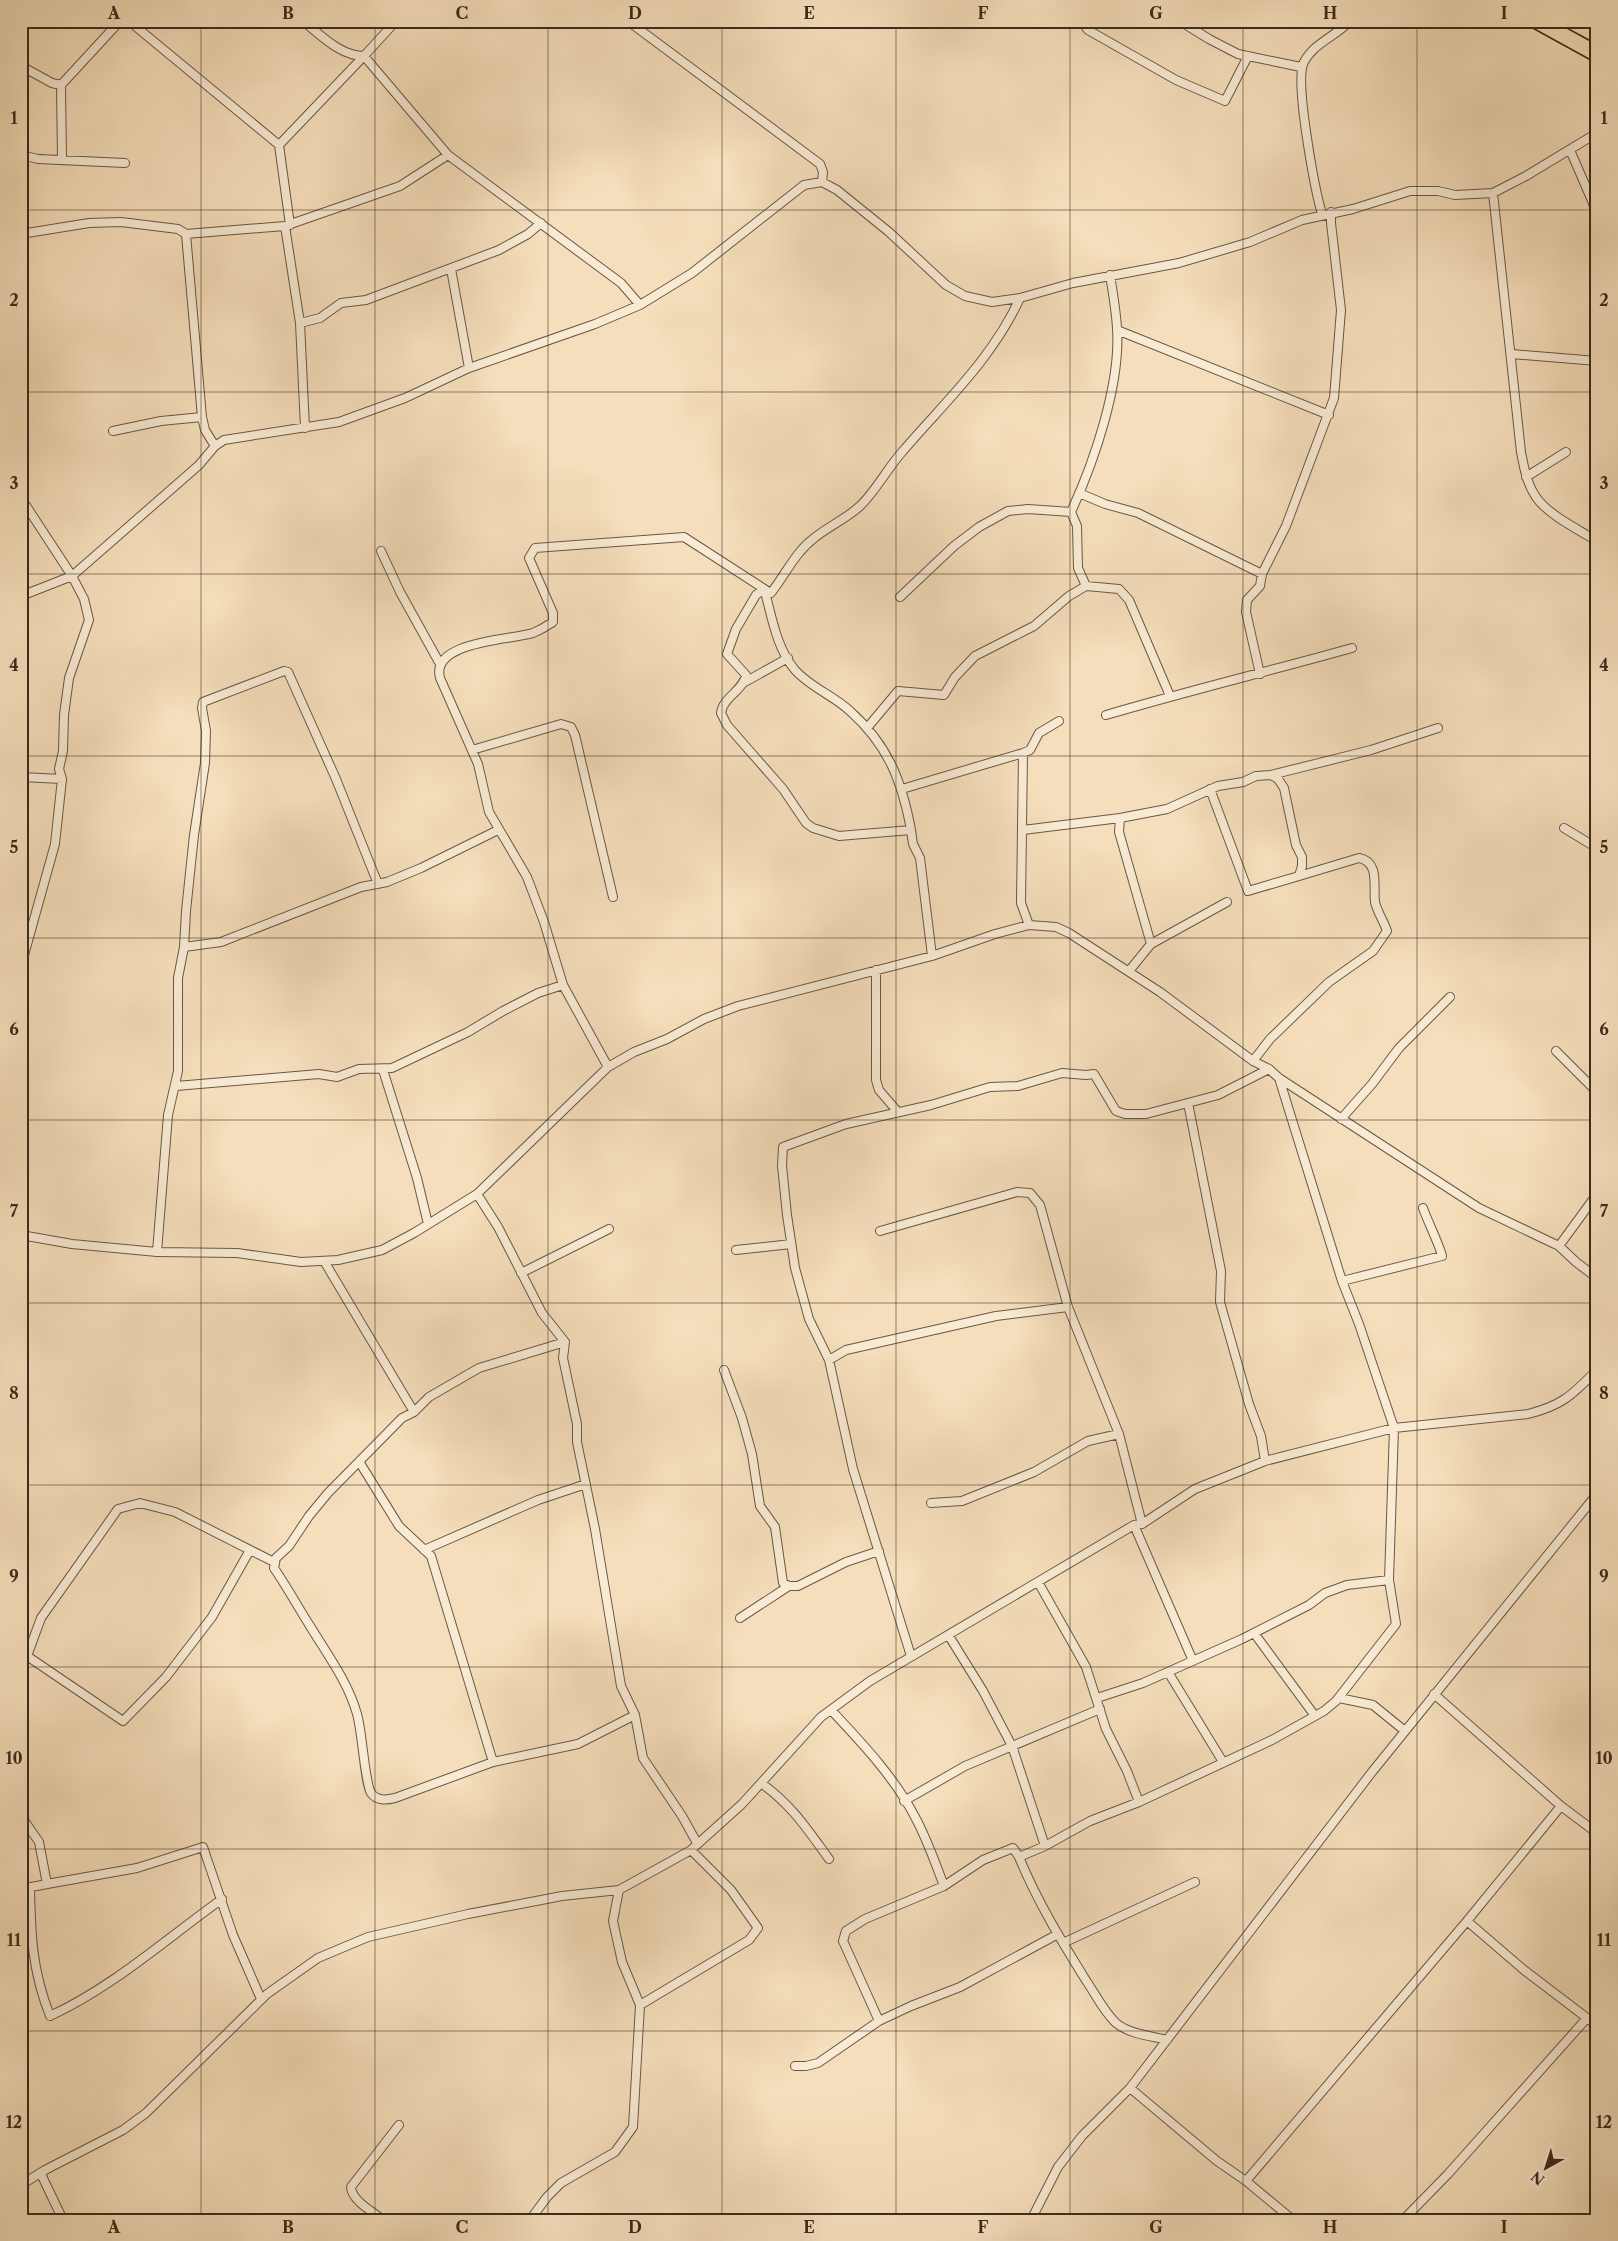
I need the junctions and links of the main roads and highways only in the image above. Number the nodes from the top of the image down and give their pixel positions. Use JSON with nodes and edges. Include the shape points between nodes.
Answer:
{"nodes":[{"id":1,"x":1537,"y":21,"type":"edge"},
{"id":2,"x":1571,"y":21,"type":"edge"},
{"id":3,"x":1597,"y":35,"type":"edge"},
{"id":4,"x":1597,"y":54,"type":"edge"}],
"edges":[{"from":1,"to":4,"type":"highway"},
{"from":2,"to":3,"type":"highway"}]}
